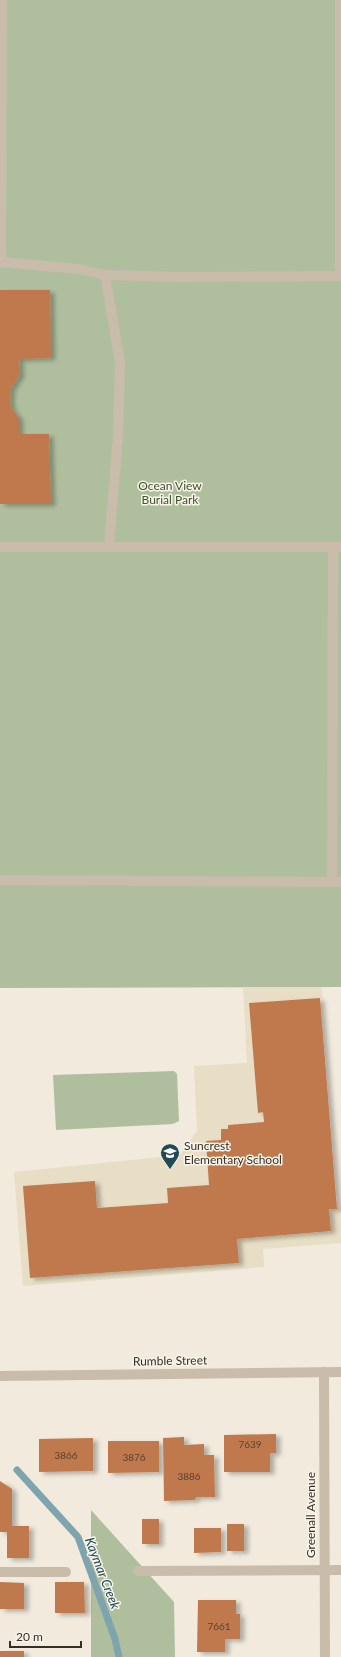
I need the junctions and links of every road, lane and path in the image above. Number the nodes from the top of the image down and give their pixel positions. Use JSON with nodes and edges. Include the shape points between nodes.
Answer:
{"nodes":[{"id":1,"x":2,"y":0,"type":"edge"},
{"id":2,"x":340,"y":0,"type":"edge"},
{"id":3,"x":0,"y":262,"type":"edge"},
{"id":4,"x":105,"y":275,"type":"junction"},
{"id":5,"x":340,"y":276,"type":"edge"},
{"id":6,"x":109,"y":546,"type":"junction"},
{"id":7,"x":0,"y":547,"type":"edge"},
{"id":8,"x":337,"y":547,"type":"edge"},
{"id":9,"x":0,"y":880,"type":"edge"},
{"id":10,"x":337,"y":882,"type":"edge"},
{"id":11,"x":324,"y":1372,"type":"junction"},
{"id":12,"x":341,"y":1372,"type":"edge"},
{"id":13,"x":0,"y":1376,"type":"edge"},
{"id":14,"x":324,"y":1570,"type":"junction"},
{"id":15,"x":341,"y":1570,"type":"edge"},
{"id":16,"x":138,"y":1571,"type":"dead end"},
{"id":17,"x":0,"y":1572,"type":"edge"},
{"id":18,"x":66,"y":1572,"type":"dead end"},
{"id":19,"x":325,"y":1657,"type":"edge"}],
"edges":[{"from":1,"to":3,"type":"street"},
{"from":2,"to":5,"type":"street"},
{"from":3,"to":4,"type":"street","via":[[79,269]]},
{"from":4,"to":5,"type":"street"},
{"from":4,"to":6,"type":"street","via":[[120,362],[118,435]]},
{"from":6,"to":7,"type":"street"},
{"from":6,"to":8,"type":"street"},
{"from":8,"to":10,"type":"street"},
{"from":9,"to":10,"type":"street"},
{"from":11,"to":12,"type":"street","name":"Rumble Street"},
{"from":11,"to":13,"type":"street","name":"Rumble Street"},
{"from":11,"to":14,"type":"street","name":"Greenall Avenue"},
{"from":14,"to":15,"type":"street"},
{"from":14,"to":16,"type":"street"},
{"from":14,"to":19,"type":"street","name":"Greenall Avenue"},
{"from":17,"to":18,"type":"street"}]}
